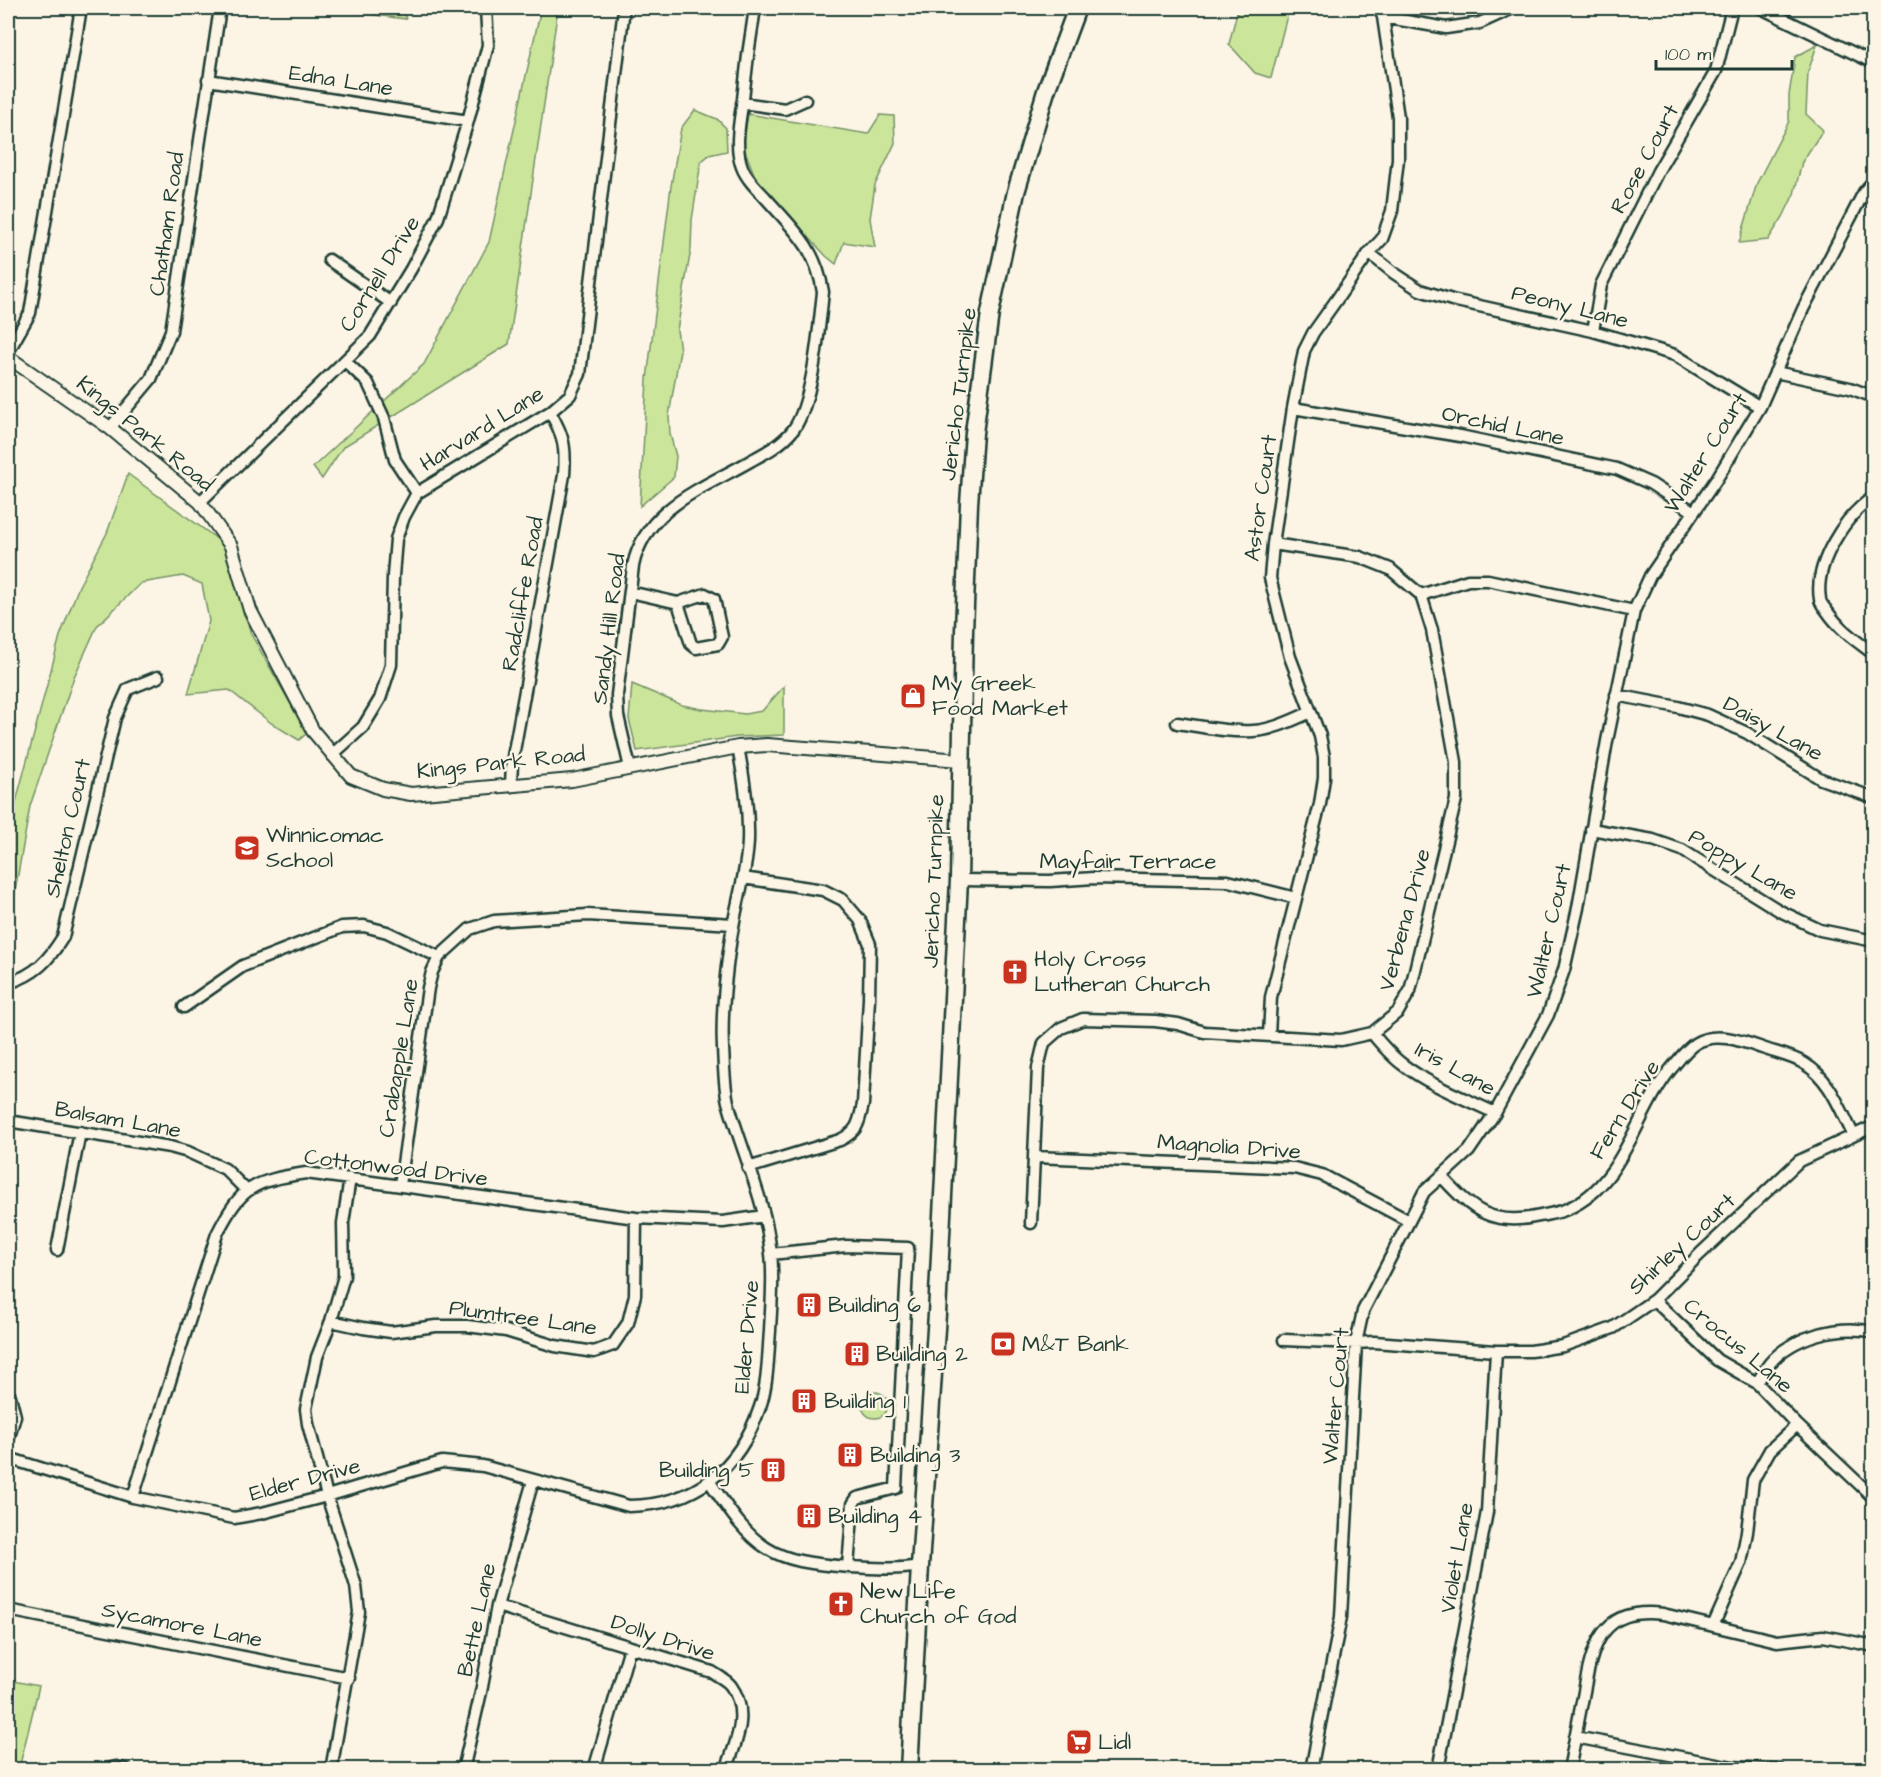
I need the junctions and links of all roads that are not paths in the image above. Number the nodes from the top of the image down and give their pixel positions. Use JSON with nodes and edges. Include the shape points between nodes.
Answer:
{"nodes":[{"id":1,"x":81,"y":8,"type":"edge"},
{"id":2,"x":220,"y":8,"type":"edge"},
{"id":3,"x":486,"y":8,"type":"edge"},
{"id":4,"x":624,"y":8,"type":"edge"},
{"id":5,"x":755,"y":8,"type":"edge"},
{"id":6,"x":1077,"y":8,"type":"edge"},
{"id":7,"x":1513,"y":8,"type":"edge"},
{"id":8,"x":1732,"y":8,"type":"edge"},
{"id":9,"x":1761,"y":8,"type":"edge"},
{"id":10,"x":1381,"y":12,"type":"edge"},
{"id":11,"x":1874,"y":63,"type":"edge"},
{"id":12,"x":208,"y":80,"type":"junction"},
{"id":13,"x":805,"y":100,"type":"dead end"},
{"id":14,"x":742,"y":103,"type":"junction"},
{"id":15,"x":468,"y":121,"type":"junction"},
{"id":16,"x":1874,"y":180,"type":"edge"},
{"id":17,"x":1369,"y":254,"type":"junction"},
{"id":18,"x":329,"y":260,"type":"dead end"},
{"id":19,"x":391,"y":303,"type":"junction"},
{"id":20,"x":1593,"y":331,"type":"junction"},
{"id":21,"x":8,"y":352,"type":"edge"},
{"id":22,"x":8,"y":357,"type":"edge"},
{"id":23,"x":345,"y":362,"type":"junction"},
{"id":24,"x":1775,"y":372,"type":"junction"},
{"id":25,"x":1874,"y":397,"type":"edge"},
{"id":26,"x":1760,"y":406,"type":"junction"},
{"id":27,"x":1293,"y":408,"type":"junction"},
{"id":28,"x":550,"y":412,"type":"junction"},
{"id":29,"x":110,"y":428,"type":"junction"},
{"id":30,"x":417,"y":493,"type":"junction"},
{"id":31,"x":1874,"y":497,"type":"edge"},
{"id":32,"x":200,"y":502,"type":"junction"},
{"id":33,"x":1694,"y":512,"type":"junction"},
{"id":34,"x":1273,"y":544,"type":"junction"},
{"id":35,"x":630,"y":592,"type":"junction"},
{"id":36,"x":1421,"y":595,"type":"junction"},
{"id":37,"x":678,"y":603,"type":"junction"},
{"id":38,"x":1635,"y":611,"type":"junction"},
{"id":39,"x":1874,"y":654,"type":"edge"},
{"id":40,"x":158,"y":677,"type":"dead end"},
{"id":41,"x":1616,"y":695,"type":"junction"},
{"id":42,"x":1311,"y":712,"type":"junction"},
{"id":43,"x":1177,"y":723,"type":"dead end"},
{"id":44,"x":738,"y":747,"type":"junction"},
{"id":45,"x":332,"y":755,"type":"junction"},
{"id":46,"x":961,"y":760,"type":"junction"},
{"id":47,"x":630,"y":768,"type":"junction"},
{"id":48,"x":511,"y":786,"type":"junction"},
{"id":49,"x":1874,"y":798,"type":"edge"},
{"id":50,"x":1591,"y":829,"type":"junction"},
{"id":51,"x":743,"y":878,"type":"junction"},
{"id":52,"x":958,"y":880,"type":"junction"},
{"id":53,"x":1296,"y":898,"type":"junction"},
{"id":54,"x":733,"y":924,"type":"junction"},
{"id":55,"x":1874,"y":941,"type":"edge"},
{"id":56,"x":439,"y":957,"type":"junction"},
{"id":57,"x":8,"y":983,"type":"edge"},
{"id":58,"x":184,"y":1007,"type":"dead end"},
{"id":59,"x":1372,"y":1033,"type":"junction"},
{"id":60,"x":1269,"y":1035,"type":"junction"},
{"id":61,"x":1495,"y":1113,"type":"junction"},
{"id":62,"x":8,"y":1121,"type":"edge"},
{"id":63,"x":1874,"y":1126,"type":"edge"},
{"id":64,"x":80,"y":1132,"type":"junction"},
{"id":65,"x":1853,"y":1134,"type":"junction"},
{"id":66,"x":1035,"y":1157,"type":"junction"},
{"id":67,"x":748,"y":1168,"type":"junction"},
{"id":68,"x":1442,"y":1177,"type":"junction"},
{"id":69,"x":350,"y":1178,"type":"junction"},
{"id":70,"x":400,"y":1185,"type":"junction"},
{"id":71,"x":246,"y":1190,"type":"junction"},
{"id":72,"x":764,"y":1216,"type":"junction"},
{"id":73,"x":636,"y":1218,"type":"junction"},
{"id":74,"x":1409,"y":1221,"type":"junction"},
{"id":75,"x":1031,"y":1223,"type":"dead end"},
{"id":76,"x":57,"y":1250,"type":"dead end"},
{"id":77,"x":771,"y":1254,"type":"junction"},
{"id":78,"x":1654,"y":1300,"type":"junction"},
{"id":79,"x":331,"y":1321,"type":"junction"},
{"id":80,"x":1874,"y":1332,"type":"edge"},
{"id":81,"x":1284,"y":1340,"type":"dead end"},
{"id":82,"x":1356,"y":1343,"type":"junction"},
{"id":83,"x":1496,"y":1351,"type":"junction"},
{"id":84,"x":1757,"y":1383,"type":"junction"},
{"id":85,"x":10,"y":1396,"type":"dead end"},
{"id":86,"x":1797,"y":1425,"type":"junction"},
{"id":87,"x":8,"y":1441,"type":"edge"},
{"id":88,"x":8,"y":1458,"type":"edge"},
{"id":89,"x":533,"y":1481,"type":"junction"},
{"id":90,"x":710,"y":1482,"type":"junction"},
{"id":91,"x":327,"y":1496,"type":"junction"},
{"id":92,"x":133,"y":1497,"type":"junction"},
{"id":93,"x":1874,"y":1498,"type":"edge"},
{"id":94,"x":920,"y":1566,"type":"junction"},
{"id":95,"x":848,"y":1567,"type":"junction"},
{"id":96,"x":497,"y":1606,"type":"junction"},
{"id":97,"x":8,"y":1610,"type":"edge"},
{"id":98,"x":1713,"y":1626,"type":"junction"},
{"id":99,"x":1874,"y":1646,"type":"edge"},
{"id":100,"x":630,"y":1647,"type":"junction"},
{"id":101,"x":349,"y":1678,"type":"junction"},
{"id":102,"x":1575,"y":1737,"type":"junction"},
{"id":103,"x":1705,"y":1766,"type":"edge"},
{"id":104,"x":104,"y":1770,"type":"edge"},
{"id":105,"x":127,"y":1770,"type":"edge"},
{"id":106,"x":331,"y":1770,"type":"edge"},
{"id":107,"x":463,"y":1770,"type":"edge"},
{"id":108,"x":594,"y":1770,"type":"edge"},
{"id":109,"x":726,"y":1770,"type":"edge"},
{"id":110,"x":909,"y":1770,"type":"edge"},
{"id":111,"x":1311,"y":1770,"type":"edge"},
{"id":112,"x":1438,"y":1770,"type":"edge"},
{"id":113,"x":1569,"y":1770,"type":"edge"},
{"id":114,"x":1780,"y":1770,"type":"edge"}],
"edges":[{"from":1,"to":21,"type":"street","via":[[30,313]]},
{"from":2,"to":12,"type":"street","name":"Chatham Road"},
{"from":3,"to":15,"type":"street","name":"Cornell Drive","via":[[488,45]]},
{"from":4,"to":28,"type":"street","name":"Harvard Lane","via":[[580,374],[570,395]]},
{"from":5,"to":14,"type":"street","name":"Sandy Hill Road"},
{"from":6,"to":46,"type":"main road","name":"Jericho Turnpike","via":[[1046,91],[1016,192],[980,377],[969,504]]},
{"from":7,"to":10,"type":"street","via":[[1480,23],[1446,28]]},
{"from":8,"to":20,"type":"street","name":"Rose Court","via":[[1716,71],[1658,171],[1602,285]]},
{"from":9,"to":11,"type":"street"},
{"from":10,"to":17,"type":"street","name":"Astor Court","via":[[1398,117],[1398,159],[1392,211],[1382,239]]},
{"from":12,"to":15,"type":"street","name":"Edna Lane"},
{"from":12,"to":29,"type":"street","name":"Chatham Road","via":[[171,331],[151,379]]},
{"from":13,"to":14,"type":"street","via":[[785,109]]},
{"from":14,"to":35,"type":"street","name":"Sandy Hill Road","via":[[739,149],[743,170],[805,242],[821,277],[823,292],[807,396],[794,429],[776,447],[670,507],[655,521],[636,553]]},
{"from":15,"to":19,"type":"street","name":"Cornell Drive","via":[[438,218]]},
{"from":16,"to":24,"type":"street","name":"Walter Court","via":[[1803,309]]},
{"from":17,"to":20,"type":"street","name":"Peony Lane","via":[[1420,290]]},
{"from":17,"to":27,"type":"street","name":"Astor Court","via":[[1304,351]]},
{"from":18,"to":19,"type":"street"},
{"from":19,"to":23,"type":"street","name":"Cornell Drive","via":[[370,336]]},
{"from":20,"to":26,"type":"street","name":"Peony Lane","via":[[1675,355]]},
{"from":22,"to":29,"type":"street","name":"Kings Park Road"},
{"from":23,"to":30,"type":"street","via":[[368,383],[384,418],[395,460]]},
{"from":23,"to":32,"type":"street","name":"Cornell Drive"},
{"from":24,"to":25,"type":"street"},
{"from":24,"to":26,"type":"street","name":"Walter Court"},
{"from":26,"to":33,"type":"street","name":"Walter Court"},
{"from":27,"to":33,"type":"street","name":"Orchid Lane","via":[[1460,436],[1617,470],[1651,484]]},
{"from":27,"to":34,"type":"street","name":"Astor Court"},
{"from":28,"to":30,"type":"street","name":"Harvard Lane"},
{"from":28,"to":48,"type":"street","name":"Radcliffe Road","via":[[566,451],[564,475],[512,762]]},
{"from":29,"to":32,"type":"street","name":"Kings Park Road"},
{"from":30,"to":45,"type":"street","name":"Harvard Lane","via":[[396,539],[391,665],[380,699],[363,727]]},
{"from":31,"to":39,"type":"street","via":[[1862,505],[1837,536],[1822,569],[1820,600],[1839,628]]},
{"from":32,"to":45,"type":"street","name":"Kings Park Road","via":[[231,546],[250,610],[313,731]]},
{"from":33,"to":38,"type":"street","name":"Walter Court","via":[[1650,576]]},
{"from":34,"to":36,"type":"street","via":[[1360,557],[1390,569]]},
{"from":34,"to":42,"type":"street","name":"Astor Court","via":[[1270,578],[1290,657]]},
{"from":35,"to":37,"type":"street"},
{"from":35,"to":47,"type":"street","name":"Sandy Hill Road","via":[[617,695]]},
{"from":36,"to":38,"type":"street","via":[[1468,580],[1488,580]]},
{"from":36,"to":59,"type":"street","name":"Verbena Drive","via":[[1445,697],[1456,762],[1456,799],[1410,991],[1398,1012]]},
{"from":37,"to":37,"type":"street","via":[[693,647],[718,644],[722,637],[714,599],[705,594]]},
{"from":38,"to":41,"type":"street","name":"Walter Court"},
{"from":40,"to":57,"type":"street","name":"Shelton Court","via":[[128,689],[115,718],[63,937],[49,959],[25,978]]},
{"from":41,"to":49,"type":"street","name":"Daisy Lane","via":[[1708,715],[1747,733],[1821,778]]},
{"from":41,"to":50,"type":"street","name":"Walter Court"},
{"from":42,"to":43,"type":"street","via":[[1253,731]]},
{"from":42,"to":53,"type":"street","name":"Astor Court","via":[[1320,736],[1324,778]]},
{"from":44,"to":46,"type":"street","name":"Kings Park Road","via":[[767,745]]},
{"from":44,"to":47,"type":"street","name":"Kings Park Road"},
{"from":44,"to":51,"type":"street","name":"Elder Drive","via":[[748,801]]},
{"from":45,"to":48,"type":"street","name":"Kings Park Road","via":[[351,776],[411,794]]},
{"from":46,"to":52,"type":"main road","name":"Jericho Turnpike"},
{"from":47,"to":48,"type":"street","name":"Kings Park Road","via":[[572,780]]},
{"from":50,"to":55,"type":"street","name":"Poppy Lane","via":[[1653,840],[1682,850],[1780,911],[1820,930]]},
{"from":50,"to":61,"type":"street","name":"Walter Court","via":[[1560,982],[1548,1015]]},
{"from":51,"to":54,"type":"street","name":"Elder Drive"},
{"from":51,"to":67,"type":"street","via":[[823,890],[843,900],[860,920],[870,944],[859,1121],[852,1133],[840,1140]]},
{"from":52,"to":53,"type":"street","name":"Mayfair Terrace","via":[[1228,881]]},
{"from":52,"to":94,"type":"main road","name":"Jericho Turnpike","via":[[937,1314]]},
{"from":53,"to":60,"type":"street","name":"Astor Court","via":[[1271,997]]},
{"from":54,"to":56,"type":"street","name":"Crabapple Lane","via":[[588,915],[494,921],[470,929]]},
{"from":54,"to":67,"type":"street","name":"Elder Drive","via":[[723,1045],[728,1099]]},
{"from":56,"to":58,"type":"street","via":[[387,932],[364,926],[342,927],[243,966]]},
{"from":56,"to":70,"type":"street","name":"Crabapple Lane","via":[[428,988]]},
{"from":59,"to":60,"type":"street","name":"Verbena Drive","via":[[1341,1040]]},
{"from":59,"to":61,"type":"street","name":"Iris Lane","via":[[1403,1065]]},
{"from":60,"to":66,"type":"street","name":"Verbena Drive","via":[[1204,1032],[1155,1021],[1083,1019],[1061,1028],[1044,1043],[1038,1068]]},
{"from":61,"to":68,"type":"street","name":"Walter Court","via":[[1469,1151]]},
{"from":62,"to":64,"type":"street","name":"Balsam Lane"},
{"from":63,"to":65,"type":"street","name":"Shirley Court"},
{"from":64,"to":71,"type":"street","name":"Balsam Lane","via":[[188,1152],[225,1169]]},
{"from":64,"to":76,"type":"street"},
{"from":65,"to":68,"type":"street","name":"Fern Drive","via":[[1824,1079],[1804,1063],[1720,1036],[1696,1042],[1681,1057],[1664,1077],[1621,1156],[1598,1189],[1567,1209],[1509,1220],[1486,1215],[1464,1202]]},
{"from":65,"to":78,"type":"street","name":"Shirley Court","via":[[1799,1161]]},
{"from":66,"to":74,"type":"street","name":"Magnolia Drive","via":[[1294,1168],[1322,1174]]},
{"from":66,"to":75,"type":"street","name":"Verbena Drive"},
{"from":67,"to":72,"type":"street","name":"Elder Drive"},
{"from":68,"to":74,"type":"street","name":"Walter Court","via":[[1424,1192]]},
{"from":69,"to":70,"type":"street","name":"Cottonwood Drive"},
{"from":69,"to":71,"type":"street","name":"Cottonwood Drive","via":[[306,1173],[275,1178]]},
{"from":69,"to":79,"type":"street","via":[[343,1224],[344,1276]]},
{"from":70,"to":73,"type":"street","name":"Cottonwood Drive"},
{"from":71,"to":92,"type":"street","name":"Cottonwood Drive","via":[[217,1234]]},
{"from":72,"to":73,"type":"street","name":"Cottonwood Drive","via":[[723,1222]]},
{"from":72,"to":77,"type":"street","name":"Elder Drive"},
{"from":73,"to":79,"type":"street","name":"Plumtree Lane","via":[[635,1295],[628,1323],[613,1346],[594,1352],[467,1326],[391,1332]]},
{"from":74,"to":82,"type":"street","name":"Walter Court","via":[[1363,1311]]},
{"from":77,"to":90,"type":"street","name":"Elder Drive","via":[[768,1361],[761,1406],[742,1448]]},
{"from":77,"to":95,"type":"street","via":[[846,1246],[908,1248],[896,1488],[857,1498],[853,1504]]},
{"from":78,"to":83,"type":"street","name":"Shirley Court","via":[[1613,1328],[1563,1346]]},
{"from":78,"to":84,"type":"street","name":"Crocus Lane","via":[[1717,1360]]},
{"from":79,"to":91,"type":"street","via":[[317,1357],[306,1408]]},
{"from":80,"to":84,"type":"street","via":[[1829,1331],[1794,1344],[1771,1362]]},
{"from":81,"to":82,"type":"street","name":"Shirley Court"},
{"from":82,"to":83,"type":"street","name":"Shirley Court"},
{"from":82,"to":111,"type":"street","name":"Walter Court","via":[[1341,1617]]},
{"from":83,"to":112,"type":"street","name":"Violet Lane","via":[[1487,1512]]},
{"from":84,"to":86,"type":"street","name":"Crocus Lane"},
{"from":85,"to":87,"type":"street","via":[[15,1416]]},
{"from":86,"to":93,"type":"street","name":"Crocus Lane"},
{"from":86,"to":98,"type":"street","via":[[1770,1450],[1753,1480],[1741,1563]]},
{"from":88,"to":92,"type":"street","name":"Elder Drive"},
{"from":89,"to":90,"type":"street","name":"Elder Drive","via":[[630,1506],[654,1505],[681,1497]]},
{"from":89,"to":91,"type":"street","name":"Elder Drive","via":[[483,1466],[442,1462]]},
{"from":89,"to":96,"type":"street","name":"Bette Lane"},
{"from":90,"to":95,"type":"street","via":[[745,1530],[772,1553],[812,1565]]},
{"from":91,"to":92,"type":"street","name":"Elder Drive","via":[[234,1518]]},
{"from":91,"to":101,"type":"street","via":[[356,1586],[359,1612]]},
{"from":94,"to":95,"type":"street"},
{"from":94,"to":110,"type":"main road","name":"Jericho Turnpike"},
{"from":96,"to":100,"type":"street","name":"Dolly Drive"},
{"from":96,"to":107,"type":"street","name":"Bette Lane"},
{"from":97,"to":101,"type":"street","name":"Sycamore Lane"},
{"from":98,"to":99,"type":"street","via":[[1778,1641],[1822,1636]]},
{"from":98,"to":102,"type":"street","via":[[1646,1611],[1616,1620],[1601,1633],[1594,1646]]},
{"from":100,"to":108,"type":"street"},
{"from":100,"to":109,"type":"street","name":"Dolly Drive","via":[[712,1672],[730,1685],[741,1705],[739,1733]]},
{"from":101,"to":106,"type":"street"},
{"from":102,"to":103,"type":"street"},
{"from":102,"to":113,"type":"street"},
{"from":103,"to":114,"type":"street"},
{"from":104,"to":105,"type":"street"}]}
